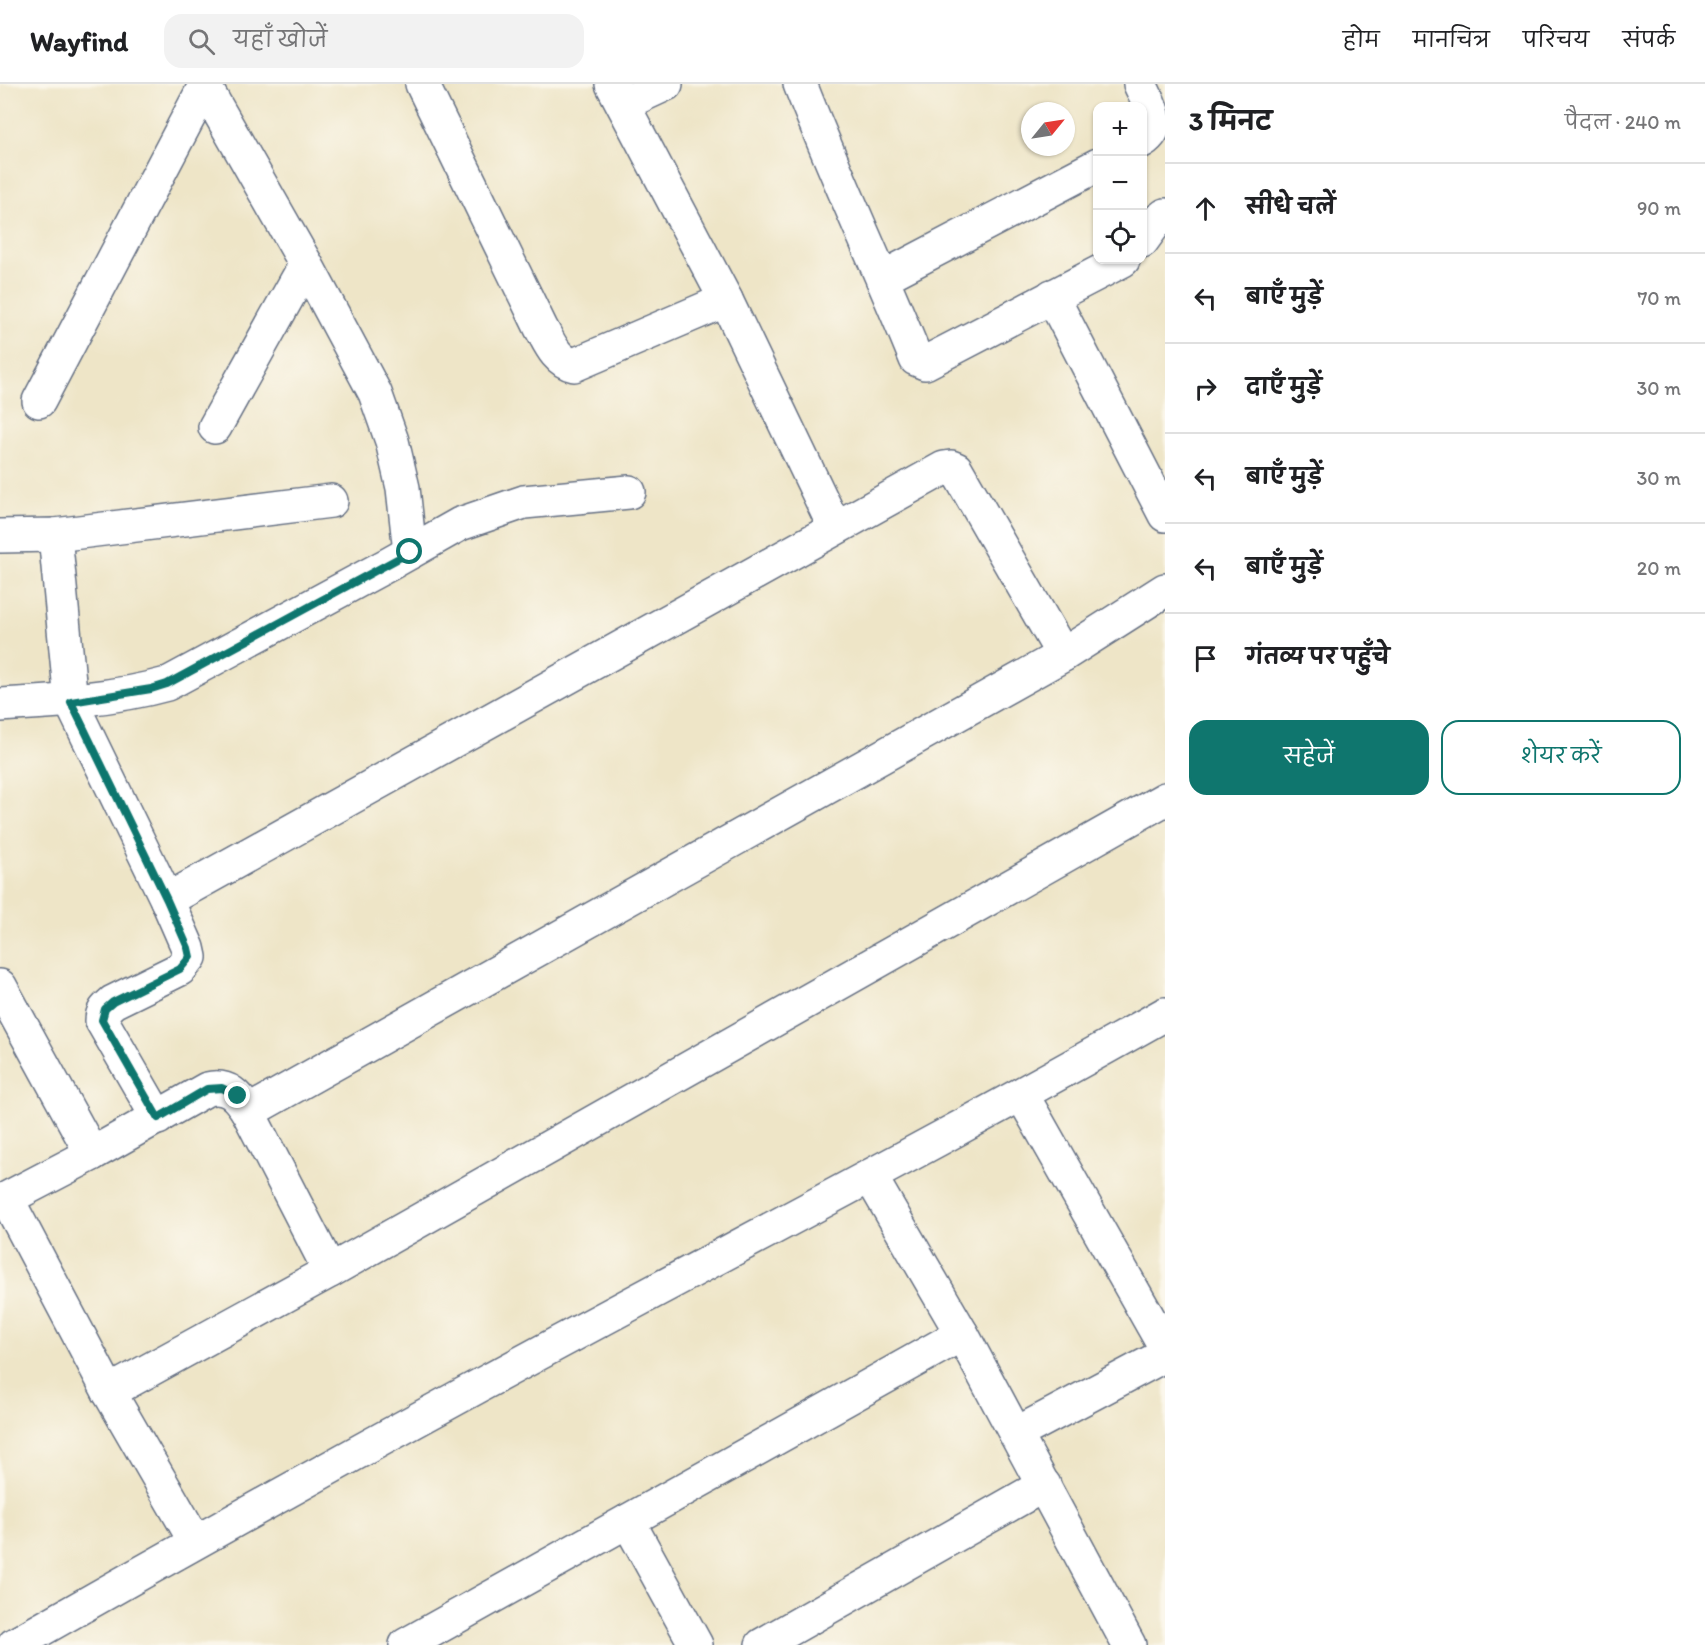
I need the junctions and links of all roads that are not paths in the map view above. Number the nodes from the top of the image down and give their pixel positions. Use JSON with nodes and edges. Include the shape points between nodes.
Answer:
{"nodes":[{"id":1,"x":422,"y":84,"type":"edge"},
{"id":2,"x":666,"y":84,"type":"edge"},
{"id":3,"x":800,"y":84,"type":"edge"},
{"id":4,"x":1140,"y":84,"type":"edge"},
{"id":5,"x":206,"y":85,"type":"edge"},
{"id":6,"x":618,"y":94,"type":"edge"},
{"id":7,"x":1147,"y":137,"type":"edge"},
{"id":8,"x":1093,"y":168,"type":"edge"},
{"id":9,"x":1165,"y":215,"type":"edge"},
{"id":10,"x":1147,"y":235,"type":"edge"},
{"id":11,"x":306,"y":264,"type":"junction"},
{"id":12,"x":1115,"y":264,"type":"edge"},
{"id":13,"x":884,"y":277,"type":"junction"},
{"id":14,"x":1052,"y":296,"type":"junction"},
{"id":15,"x":726,"y":300,"type":"junction"},
{"id":16,"x":39,"y":401,"type":"dead end"},
{"id":17,"x":215,"y":427,"type":"dead end"},
{"id":18,"x":629,"y":492,"type":"dead end"},
{"id":19,"x":330,"y":501,"type":"dead end"},
{"id":20,"x":1165,"y":514,"type":"edge"},
{"id":21,"x":835,"y":528,"type":"junction"},
{"id":22,"x":55,"y":534,"type":"junction"},
{"id":23,"x":0,"y":536,"type":"edge"},
{"id":24,"x":410,"y":552,"type":"junction"},
{"id":25,"x":1165,"y":590,"type":"edge"},
{"id":26,"x":1063,"y":655,"type":"junction"},
{"id":27,"x":71,"y":702,"type":"junction"},
{"id":28,"x":0,"y":705,"type":"edge"},
{"id":29,"x":1165,"y":799,"type":"edge"},
{"id":30,"x":167,"y":900,"type":"junction"},
{"id":31,"x":0,"y":986,"type":"edge"},
{"id":32,"x":1165,"y":1014,"type":"edge"},
{"id":33,"x":1022,"y":1095,"type":"junction"},
{"id":34,"x":248,"y":1112,"type":"junction"},
{"id":35,"x":158,"y":1118,"type":"junction"},
{"id":36,"x":92,"y":1154,"type":"junction"},
{"id":37,"x":870,"y":1176,"type":"junction"},
{"id":38,"x":3,"y":1200,"type":"edge"},
{"id":39,"x":330,"y":1271,"type":"junction"},
{"id":40,"x":962,"y":1334,"type":"junction"},
{"id":41,"x":1165,"y":1347,"type":"edge"},
{"id":42,"x":1165,"y":1355,"type":"edge"},
{"id":43,"x":109,"y":1392,"type":"junction"},
{"id":44,"x":1016,"y":1434,"type":"junction"},
{"id":45,"x":1044,"y":1485,"type":"junction"},
{"id":46,"x":628,"y":1521,"type":"junction"},
{"id":47,"x":195,"y":1542,"type":"junction"},
{"id":48,"x":1123,"y":1643,"type":"edge"},
{"id":49,"x":14,"y":1645,"type":"edge"},
{"id":50,"x":406,"y":1645,"type":"edge"},
{"id":51,"x":696,"y":1645,"type":"edge"},
{"id":52,"x":762,"y":1645,"type":"edge"}],
"edges":[{"from":1,"to":15,"type":"street","via":[[541,328],[566,363],[574,365]]},
{"from":2,"to":6,"type":"street"},
{"from":3,"to":13,"type":"street"},
{"from":4,"to":7,"type":"street","via":[[1156,121],[1154,131]]},
{"from":5,"to":11,"type":"street"},
{"from":5,"to":16,"type":"street"},
{"from":6,"to":15,"type":"street"},
{"from":8,"to":13,"type":"street"},
{"from":9,"to":10,"type":"street"},
{"from":11,"to":17,"type":"street"},
{"from":11,"to":24,"type":"street","via":[[375,393],[404,488]]},
{"from":12,"to":14,"type":"street"},
{"from":13,"to":14,"type":"street","via":[[916,359],[921,363]]},
{"from":14,"to":20,"type":"street"},
{"from":15,"to":21,"type":"street"},
{"from":18,"to":24,"type":"street","via":[[524,502],[460,524]]},
{"from":19,"to":22,"type":"street"},
{"from":21,"to":26,"type":"street","via":[[944,468],[956,469]]},
{"from":21,"to":30,"type":"street"},
{"from":22,"to":23,"type":"street"},
{"from":22,"to":27,"type":"street"},
{"from":24,"to":27,"type":"street","via":[[167,684]]},
{"from":25,"to":26,"type":"street"},
{"from":26,"to":34,"type":"street"},
{"from":27,"to":28,"type":"street"},
{"from":27,"to":30,"type":"street"},
{"from":29,"to":39,"type":"street"},
{"from":30,"to":35,"type":"street","via":[[188,948],[187,963],[113,1002],[102,1015],[118,1051]]},
{"from":31,"to":36,"type":"street"},
{"from":32,"to":33,"type":"street"},
{"from":33,"to":37,"type":"street"},
{"from":33,"to":41,"type":"street"},
{"from":34,"to":35,"type":"street","via":[[238,1096],[216,1087]]},
{"from":34,"to":39,"type":"street"},
{"from":35,"to":36,"type":"street"},
{"from":36,"to":38,"type":"street"},
{"from":37,"to":40,"type":"street"},
{"from":37,"to":47,"type":"street"},
{"from":38,"to":43,"type":"street"},
{"from":39,"to":43,"type":"street"},
{"from":40,"to":44,"type":"street"},
{"from":40,"to":46,"type":"street"},
{"from":42,"to":44,"type":"street"},
{"from":43,"to":47,"type":"street"},
{"from":44,"to":45,"type":"street"},
{"from":45,"to":48,"type":"street"},
{"from":45,"to":52,"type":"street"},
{"from":46,"to":50,"type":"street"},
{"from":46,"to":51,"type":"street"},
{"from":47,"to":49,"type":"street"}]}
